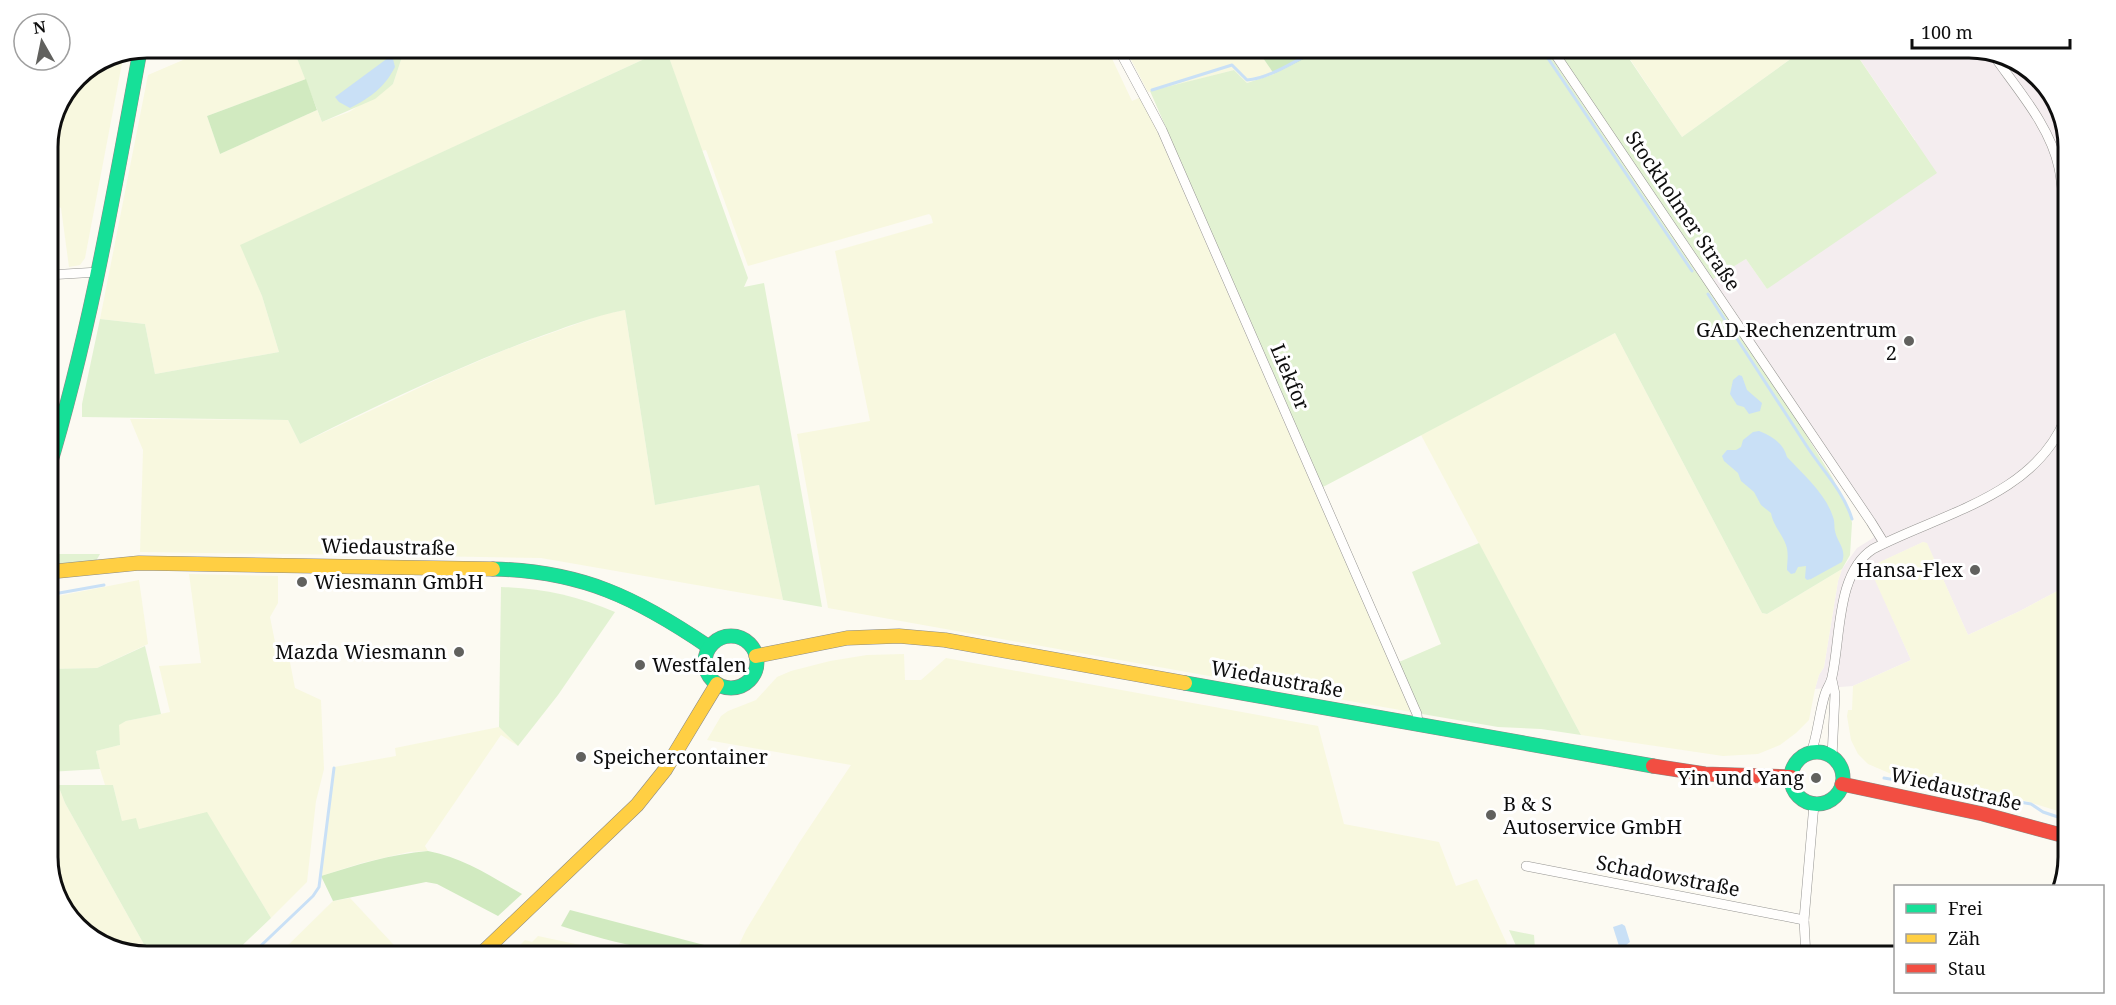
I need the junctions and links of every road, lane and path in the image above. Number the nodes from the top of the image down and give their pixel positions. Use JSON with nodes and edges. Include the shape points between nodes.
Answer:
{"nodes":[{"id":1,"x":1123,"y":58,"type":"edge"},
{"id":2,"x":1558,"y":58,"type":"edge"},
{"id":3,"x":139,"y":59,"type":"edge"},
{"id":4,"x":2000,"y":64,"type":"edge"},
{"id":5,"x":2057,"y":162,"type":"edge"},
{"id":6,"x":99,"y":272,"type":"junction"},
{"id":7,"x":59,"y":274,"type":"edge"},
{"id":8,"x":2057,"y":433,"type":"edge"},
{"id":9,"x":59,"y":434,"type":"edge"},
{"id":10,"x":1884,"y":543,"type":"junction"},
{"id":11,"x":59,"y":571,"type":"edge"},
{"id":12,"x":709,"y":647,"type":"junction"},
{"id":13,"x":756,"y":656,"type":"junction"},
{"id":14,"x":1832,"y":680,"type":"junction"},
{"id":15,"x":717,"y":684,"type":"junction"},
{"id":16,"x":1418,"y":724,"type":"junction"},
{"id":17,"x":1811,"y":753,"type":"junction"},
{"id":18,"x":1832,"y":757,"type":"junction"},
{"id":19,"x":1791,"y":777,"type":"junction"},
{"id":20,"x":1842,"y":784,"type":"junction"},
{"id":21,"x":1814,"y":804,"type":"junction"},
{"id":22,"x":2058,"y":834,"type":"edge"},
{"id":23,"x":1526,"y":866,"type":"dead end"},
{"id":24,"x":1804,"y":920,"type":"junction"},
{"id":25,"x":490,"y":946,"type":"edge"},
{"id":26,"x":1805,"y":946,"type":"edge"}],
"edges":[{"from":1,"to":16,"type":"street","name":"Liekfor","via":[[1162,130],[1417,714]]},
{"from":2,"to":10,"type":"street","name":"Stockholmer Straße"},
{"from":3,"to":6,"type":"main road"},
{"from":4,"to":5,"type":"street","via":[[2033,112]]},
{"from":6,"to":7,"type":"street"},
{"from":6,"to":9,"type":"main road"},
{"from":8,"to":10,"type":"street","via":[[2036,464],[2021,477],[1997,492]]},
{"from":10,"to":14,"type":"street","via":[[1865,554],[1851,573]]},
{"from":11,"to":12,"type":"main road","name":"Wiedaustraße","via":[[139,563],[525,570],[597,585],[652,610]]},
{"from":12,"to":13,"type":"main road","via":[[720,638],[736,636],[750,644]]},
{"from":12,"to":15,"type":"main road","via":[[705,664]]},
{"from":13,"to":15,"type":"main road","via":[[756,668],[747,682],[732,688]]},
{"from":13,"to":16,"type":"main road","name":"Wiedaustraße","via":[[847,638],[899,636],[945,640]]},
{"from":14,"to":17,"type":"street"},
{"from":14,"to":18,"type":"street"},
{"from":15,"to":25,"type":"main road","via":[[665,770],[637,805]]},
{"from":16,"to":19,"type":"main road","name":"Wiedaustraße","via":[[1705,774]]},
{"from":17,"to":18,"type":"main road"},
{"from":17,"to":19,"type":"main road","via":[[1797,761]]},
{"from":18,"to":20,"type":"main road","via":[[1840,766]]},
{"from":19,"to":21,"type":"main road","via":[[1795,792]]},
{"from":20,"to":21,"type":"main road","via":[[1835,797]]},
{"from":20,"to":22,"type":"main road","name":"Wiedaustraße"},
{"from":21,"to":24,"type":"street"},
{"from":23,"to":24,"type":"street","name":"Schadowstraße"},
{"from":24,"to":26,"type":"street"}]}
